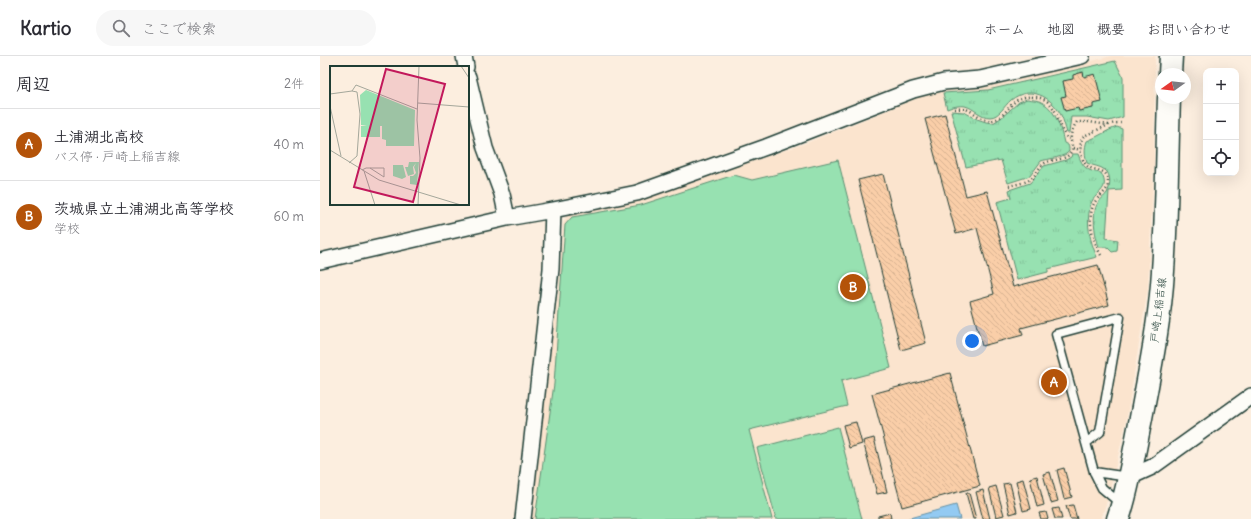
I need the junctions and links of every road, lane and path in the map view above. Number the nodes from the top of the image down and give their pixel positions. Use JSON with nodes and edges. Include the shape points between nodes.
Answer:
{"nodes":[{"id":1,"x":464,"y":56,"type":"edge"},
{"id":2,"x":1082,"y":56,"type":"edge"},
{"id":3,"x":1171,"y":56,"type":"edge"},
{"id":4,"x":466,"y":66,"type":"edge"},
{"id":5,"x":1170,"y":68,"type":"edge"},
{"id":6,"x":469,"y":82,"type":"edge"},
{"id":7,"x":1169,"y":104,"type":"edge"},
{"id":8,"x":955,"y":109,"type":"dead end"},
{"id":9,"x":1121,"y":123,"type":"dead end"},
{"id":10,"x":1109,"y":124,"type":"junction"},
{"id":11,"x":1071,"y":141,"type":"junction"},
{"id":12,"x":1073,"y":148,"type":"junction"},
{"id":13,"x":1081,"y":150,"type":"junction"},
{"id":14,"x":1009,"y":186,"type":"dead end"},
{"id":15,"x":553,"y":210,"type":"junction"},
{"id":16,"x":507,"y":218,"type":"junction"},
{"id":17,"x":1101,"y":255,"type":"dead end"},
{"id":18,"x":320,"y":261,"type":"edge"},
{"id":19,"x":1251,"y":396,"type":"edge"},
{"id":20,"x":1086,"y":443,"type":"junction"},
{"id":21,"x":1094,"y":472,"type":"junction"},
{"id":22,"x":1130,"y":477,"type":"junction"},
{"id":23,"x":1120,"y":512,"type":"edge"},
{"id":24,"x":523,"y":519,"type":"edge"}],
"edges":[{"from":1,"to":4,"type":"street"},
{"from":2,"to":15,"type":"street","via":[[980,79],[944,82],[913,90],[766,147],[636,193]]},
{"from":3,"to":5,"type":"main road"},
{"from":6,"to":16,"type":"street","via":[[485,148],[502,194]]},
{"from":7,"to":22,"type":"main road","name":"戸崎上稲吉線","via":[[1163,272],[1154,350]]},
{"from":8,"to":11,"type":"path","via":[[966,109],[992,120],[1002,114],[1015,100],[1030,96],[1041,98],[1057,112],[1065,134]]},
{"from":9,"to":10,"type":"path"},
{"from":10,"to":11,"type":"path","via":[[1077,122]]},
{"from":10,"to":13,"type":"path","via":[[1085,136]]},
{"from":11,"to":12,"type":"path"},
{"from":12,"to":13,"type":"path"},
{"from":12,"to":14,"type":"path","via":[[1066,157],[1040,166],[1028,181]]},
{"from":13,"to":17,"type":"path","via":[[1086,165],[1102,170],[1108,183],[1094,204],[1091,217],[1095,246]]},
{"from":15,"to":16,"type":"street"},
{"from":15,"to":24,"type":"street","via":[[551,269]]},
{"from":16,"to":18,"type":"street"},
{"from":19,"to":22,"type":"street","via":[[1152,467]]},
{"from":20,"to":20,"type":"lane","via":[[1056,334],[1120,317],[1100,432]]},
{"from":20,"to":21,"type":"lane"},
{"from":21,"to":22,"type":"lane"},
{"from":21,"to":23,"type":"lane","via":[[1102,488]]},
{"from":22,"to":23,"type":"main road","name":"戸崎上稲吉線"}]}
